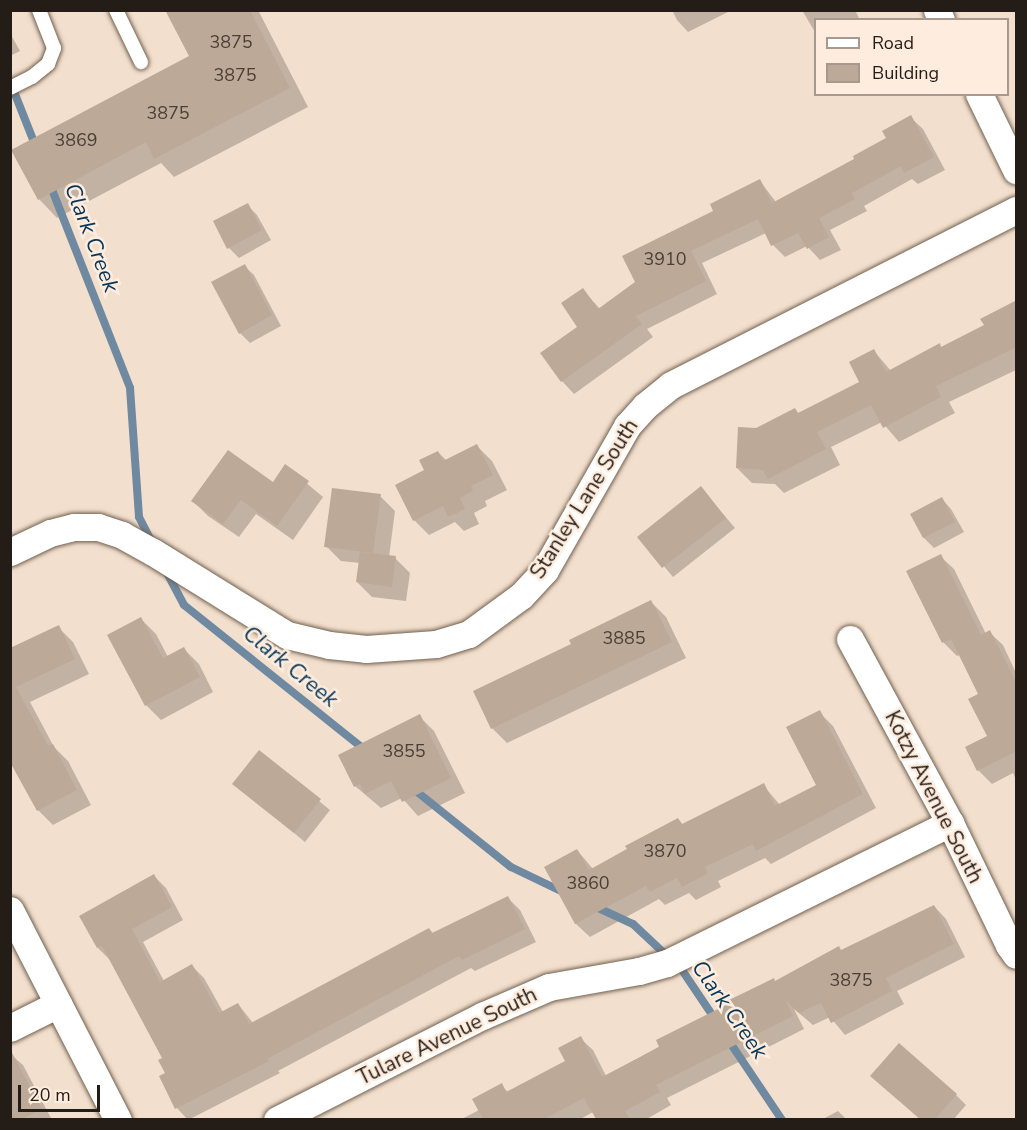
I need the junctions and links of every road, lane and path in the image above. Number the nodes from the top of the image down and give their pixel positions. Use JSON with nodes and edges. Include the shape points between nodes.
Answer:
{"nodes":[{"id":1,"x":39,"y":10,"type":"edge"},
{"id":2,"x":116,"y":10,"type":"edge"},
{"id":3,"x":141,"y":62,"type":"dead end"},
{"id":4,"x":10,"y":88,"type":"edge"},
{"id":5,"x":980,"y":96,"type":"edge"},
{"id":6,"x":1017,"y":170,"type":"edge"},
{"id":7,"x":1017,"y":210,"type":"edge"},
{"id":8,"x":10,"y":552,"type":"edge"},
{"id":9,"x":850,"y":639,"type":"dead end"},
{"id":10,"x":950,"y":823,"type":"junction"},
{"id":11,"x":10,"y":910,"type":"edge"},
{"id":12,"x":1017,"y":955,"type":"edge"},
{"id":13,"x":58,"y":1004,"type":"junction"},
{"id":14,"x":10,"y":1028,"type":"edge"},
{"id":15,"x":117,"y":1119,"type":"edge"},
{"id":16,"x":277,"y":1119,"type":"edge"}],
"edges":[{"from":1,"to":4,"type":"lane","via":[[54,48],[48,64]]},
{"from":2,"to":3,"type":"lane"},
{"from":5,"to":6,"type":"street"},
{"from":7,"to":8,"type":"street","name":"Stanley Lane South","via":[[671,385],[627,426],[545,570],[521,596],[469,634],[435,644],[366,649],[287,634],[153,552],[98,527],[50,533]]},
{"from":9,"to":10,"type":"street","name":"Kotzy Avenue South"},
{"from":10,"to":12,"type":"street","name":"Kotzy Avenue South"},
{"from":10,"to":16,"type":"street","name":"Tulare Avenue South","via":[[667,963],[549,987],[482,1016]]},
{"from":11,"to":13,"type":"street"},
{"from":13,"to":14,"type":"street"},
{"from":13,"to":15,"type":"street"}]}
